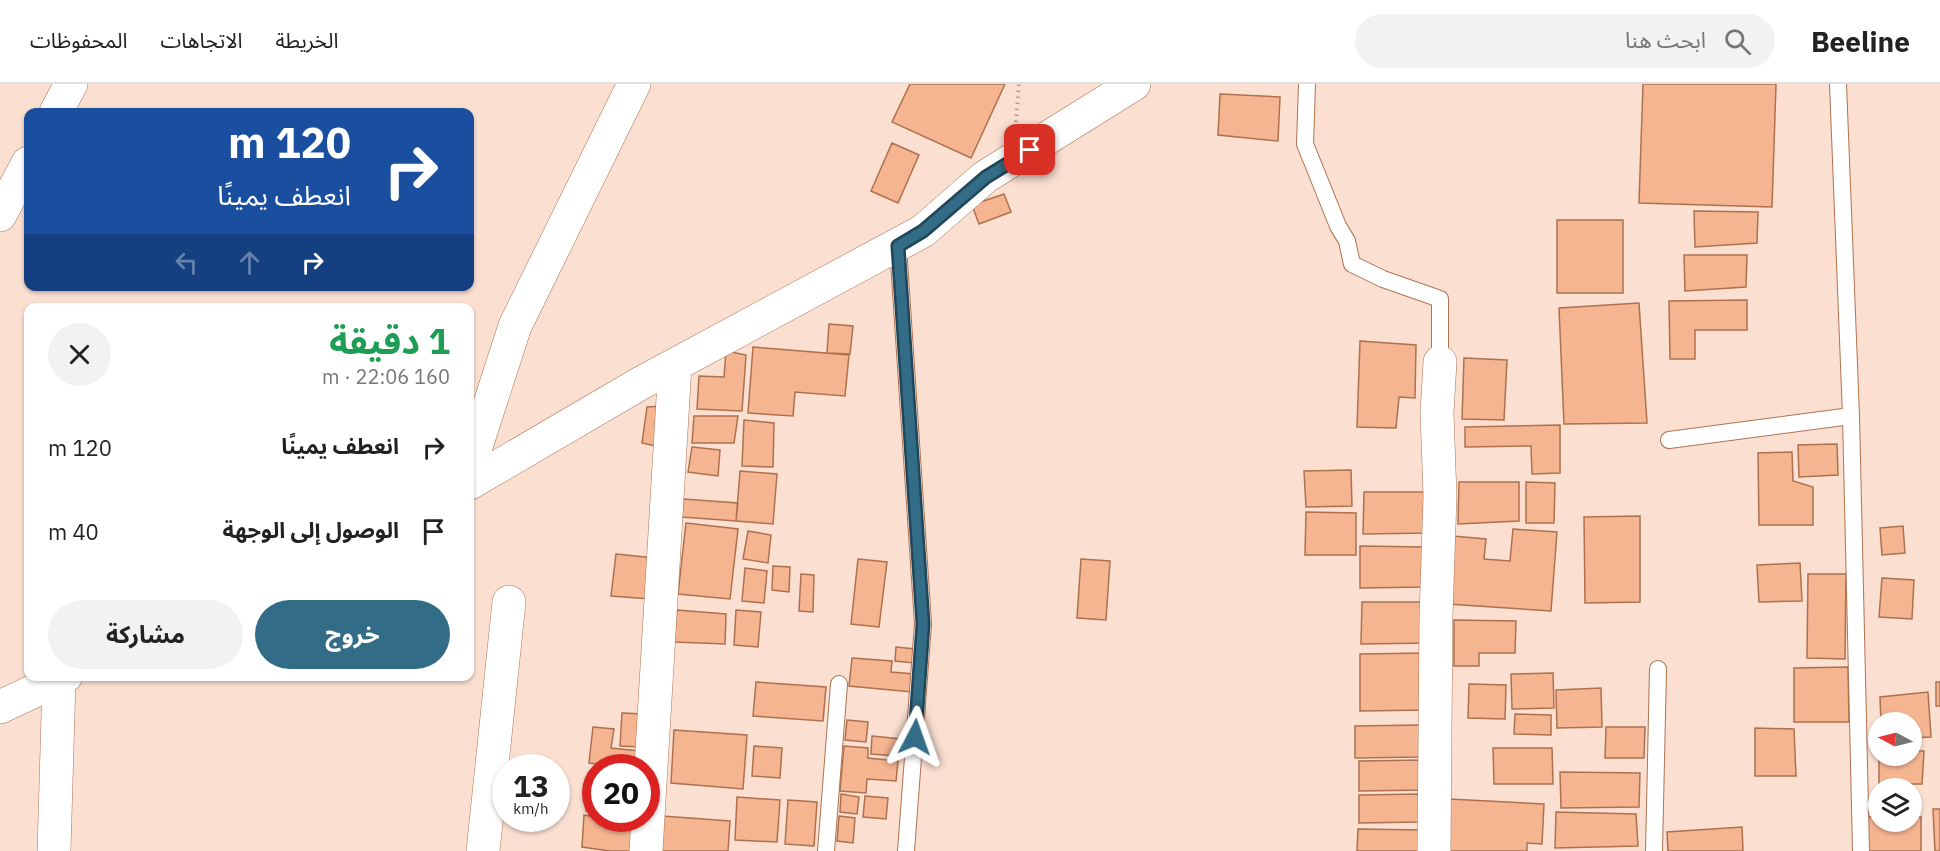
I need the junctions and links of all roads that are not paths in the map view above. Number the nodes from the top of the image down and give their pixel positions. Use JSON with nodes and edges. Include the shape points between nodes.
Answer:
{"nodes":[{"id":1,"x":634,"y":84,"type":"edge"},
{"id":2,"x":1134,"y":84,"type":"edge"},
{"id":3,"x":1307,"y":84,"type":"edge"},
{"id":4,"x":1838,"y":84,"type":"edge"},
{"id":5,"x":24,"y":170,"type":"edge"},
{"id":6,"x":0,"y":215,"type":"edge"},
{"id":7,"x":898,"y":246,"type":"junction"},
{"id":8,"x":1440,"y":362,"type":"joint"},
{"id":9,"x":675,"y":365,"type":"junction"},
{"id":10,"x":1851,"y":416,"type":"junction"},
{"id":11,"x":1669,"y":440,"type":"dead end"},
{"id":12,"x":474,"y":453,"type":"edge"},
{"id":13,"x":474,"y":481,"type":"edge"},
{"id":14,"x":509,"y":602,"type":"dead end"},
{"id":15,"x":1658,"y":669,"type":"dead end"},
{"id":16,"x":56,"y":681,"type":"edge"},
{"id":17,"x":63,"y":681,"type":"edge"},
{"id":18,"x":840,"y":684,"type":"dead end"},
{"id":19,"x":0,"y":707,"type":"edge"},
{"id":20,"x":54,"y":851,"type":"edge"},
{"id":21,"x":483,"y":851,"type":"edge"},
{"id":22,"x":646,"y":851,"type":"edge"},
{"id":23,"x":826,"y":851,"type":"edge"},
{"id":24,"x":906,"y":851,"type":"edge"},
{"id":25,"x":1434,"y":851,"type":"edge"},
{"id":26,"x":1654,"y":851,"type":"edge"},
{"id":27,"x":1861,"y":851,"type":"edge"}],
"edges":[{"from":1,"to":12,"type":"street","via":[[516,326]]},
{"from":2,"to":7,"type":"street","via":[[986,177],[923,231]]},
{"from":3,"to":8,"type":"lane","via":[[1305,144],[1347,241],[1352,264],[1440,299]]},
{"from":4,"to":10,"type":"lane"},
{"from":5,"to":6,"type":"street"},
{"from":7,"to":9,"type":"street"},
{"from":7,"to":24,"type":"lane","via":[[923,624]]},
{"from":8,"to":25,"type":"street"},
{"from":9,"to":13,"type":"street"},
{"from":9,"to":22,"type":"street"},
{"from":10,"to":11,"type":"lane"},
{"from":10,"to":27,"type":"lane"},
{"from":14,"to":21,"type":"street"},
{"from":15,"to":26,"type":"lane"},
{"from":16,"to":19,"type":"street"},
{"from":17,"to":20,"type":"street"},
{"from":18,"to":23,"type":"lane"}]}
